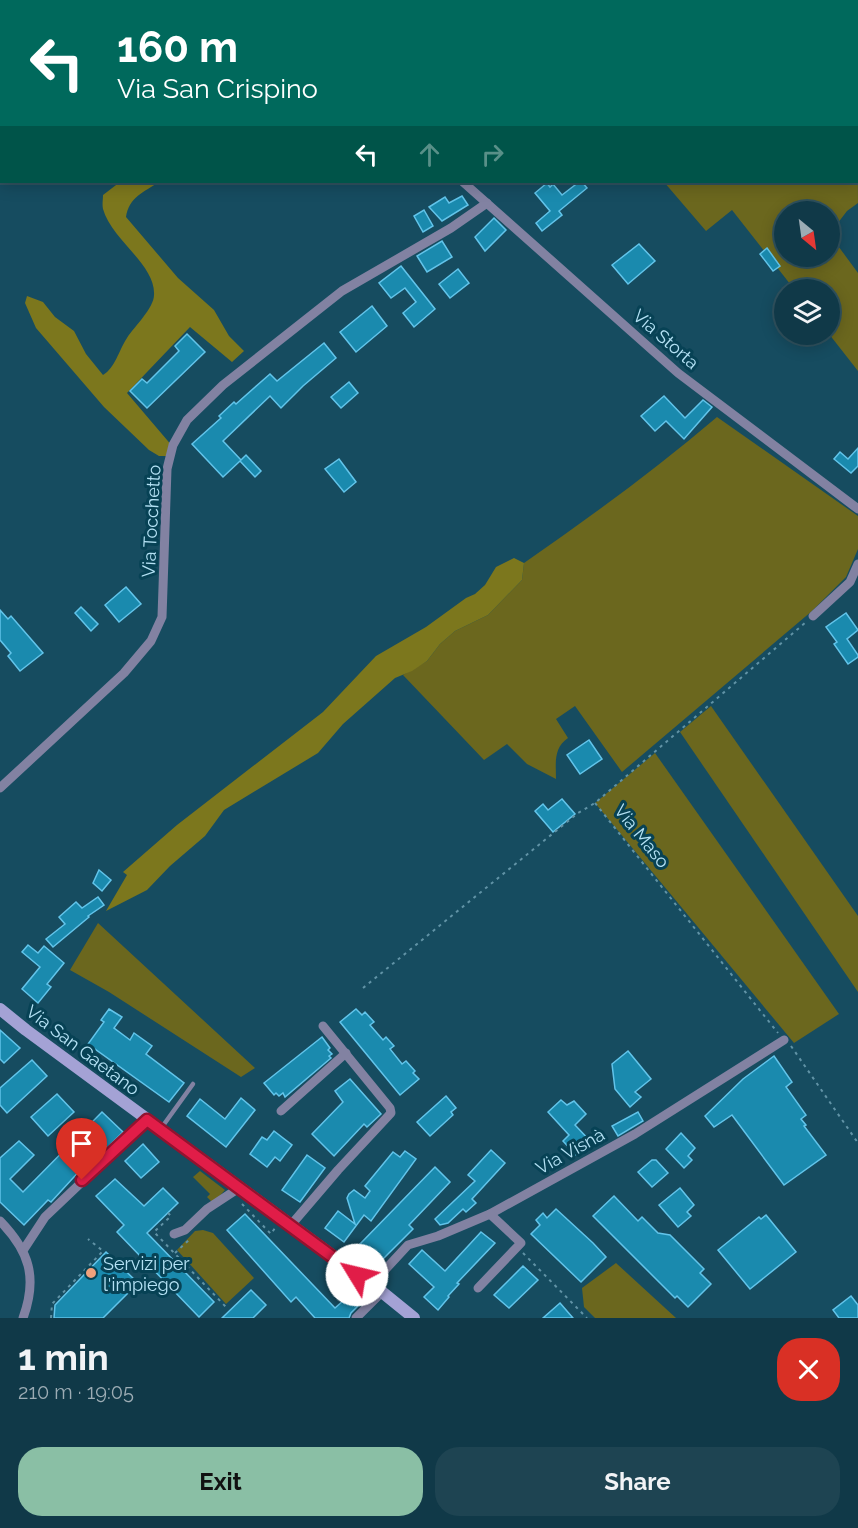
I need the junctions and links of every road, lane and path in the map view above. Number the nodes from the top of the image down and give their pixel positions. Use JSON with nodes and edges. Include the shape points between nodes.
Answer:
{"nodes":[{"id":1,"x":464,"y":183,"type":"edge"},
{"id":2,"x":487,"y":203,"type":"junction"},
{"id":3,"x":858,"y":508,"type":"edge"},
{"id":4,"x":858,"y":564,"type":"edge"},
{"id":5,"x":813,"y":616,"type":"joint"},
{"id":6,"x":0,"y":789,"type":"edge"},
{"id":7,"x":595,"y":803,"type":"junction"},
{"id":8,"x":363,"y":988,"type":"dead end"},
{"id":9,"x":0,"y":1009,"type":"edge"},
{"id":10,"x":323,"y":1026,"type":"dead end"},
{"id":11,"x":784,"y":1040,"type":"junction"},
{"id":12,"x":346,"y":1053,"type":"junction"},
{"id":13,"x":193,"y":1084,"type":"dead end"},
{"id":14,"x":281,"y":1111,"type":"dead end"},
{"id":15,"x":147,"y":1120,"type":"junction"},
{"id":16,"x":160,"y":1129,"type":"junction"},
{"id":17,"x":858,"y":1143,"type":"edge"},
{"id":18,"x":238,"y":1194,"type":"junction"},
{"id":19,"x":168,"y":1213,"type":"dead end"},
{"id":20,"x":490,"y":1214,"type":"junction"},
{"id":21,"x":0,"y":1221,"type":"edge"},
{"id":22,"x":284,"y":1225,"type":"junction"},
{"id":23,"x":174,"y":1234,"type":"dead end"},
{"id":24,"x":88,"y":1239,"type":"dead end"},
{"id":25,"x":517,"y":1247,"type":"junction"},
{"id":26,"x":24,"y":1249,"type":"junction"},
{"id":27,"x":371,"y":1285,"type":"junction"},
{"id":28,"x":478,"y":1288,"type":"dead end"},
{"id":29,"x":382,"y":1292,"type":"junction"},
{"id":30,"x":226,"y":1307,"type":"dead end"},
{"id":31,"x":23,"y":1318,"type":"edge"},
{"id":32,"x":51,"y":1318,"type":"edge"},
{"id":33,"x":356,"y":1318,"type":"edge"},
{"id":34,"x":414,"y":1318,"type":"edge"},
{"id":35,"x":587,"y":1318,"type":"edge"}],
"edges":[{"from":1,"to":2,"type":"street","name":"Via Storta"},
{"from":2,"to":3,"type":"street","name":"Via Storta","via":[[678,373]]},
{"from":2,"to":6,"type":"street","name":"Via Tocchetto","via":[[342,291],[223,385],[187,420],[173,445],[167,469],[162,617],[151,641],[124,673]]},
{"from":4,"to":5,"type":"street","via":[[850,582]]},
{"from":5,"to":7,"type":"path","name":"Via Maso"},
{"from":7,"to":8,"type":"path"},
{"from":7,"to":11,"type":"path","name":"Via Maso"},
{"from":9,"to":15,"type":"street","name":"Via San Gaetano"},
{"from":10,"to":12,"type":"street"},
{"from":11,"to":17,"type":"path","name":"Via Maso","via":[[800,1057]]},
{"from":11,"to":20,"type":"street","name":"Via Visnà","via":[[635,1134]]},
{"from":12,"to":14,"type":"street"},
{"from":12,"to":22,"type":"street","via":[[391,1113]]},
{"from":13,"to":16,"type":"lane"},
{"from":15,"to":16,"type":"street","name":"Via San Gaetano"},
{"from":15,"to":26,"type":"street","via":[[58,1203]]},
{"from":16,"to":18,"type":"street","name":"Via San Gaetano"},
{"from":18,"to":22,"type":"street","name":"Via San Gaetano"},
{"from":18,"to":22,"type":"path","via":[[271,1234]]},
{"from":18,"to":23,"type":"street","via":[[207,1209],[185,1230]]},
{"from":19,"to":30,"type":"path","via":[[171,1216],[154,1232]]},
{"from":20,"to":25,"type":"street","via":[[520,1243]]},
{"from":20,"to":27,"type":"street","name":"Via Visnà","via":[[408,1245]]},
{"from":21,"to":26,"type":"street"},
{"from":22,"to":27,"type":"street","name":"Via San Gaetano"},
{"from":24,"to":32,"type":"path","via":[[104,1251],[52,1305]]},
{"from":25,"to":28,"type":"street"},
{"from":25,"to":35,"type":"path"},
{"from":26,"to":31,"type":"street","via":[[30,1275]]},
{"from":27,"to":29,"type":"street","name":"Via San Gaetano"},
{"from":29,"to":33,"type":"street"},
{"from":29,"to":34,"type":"street","name":"Via San Gaetano"}]}
